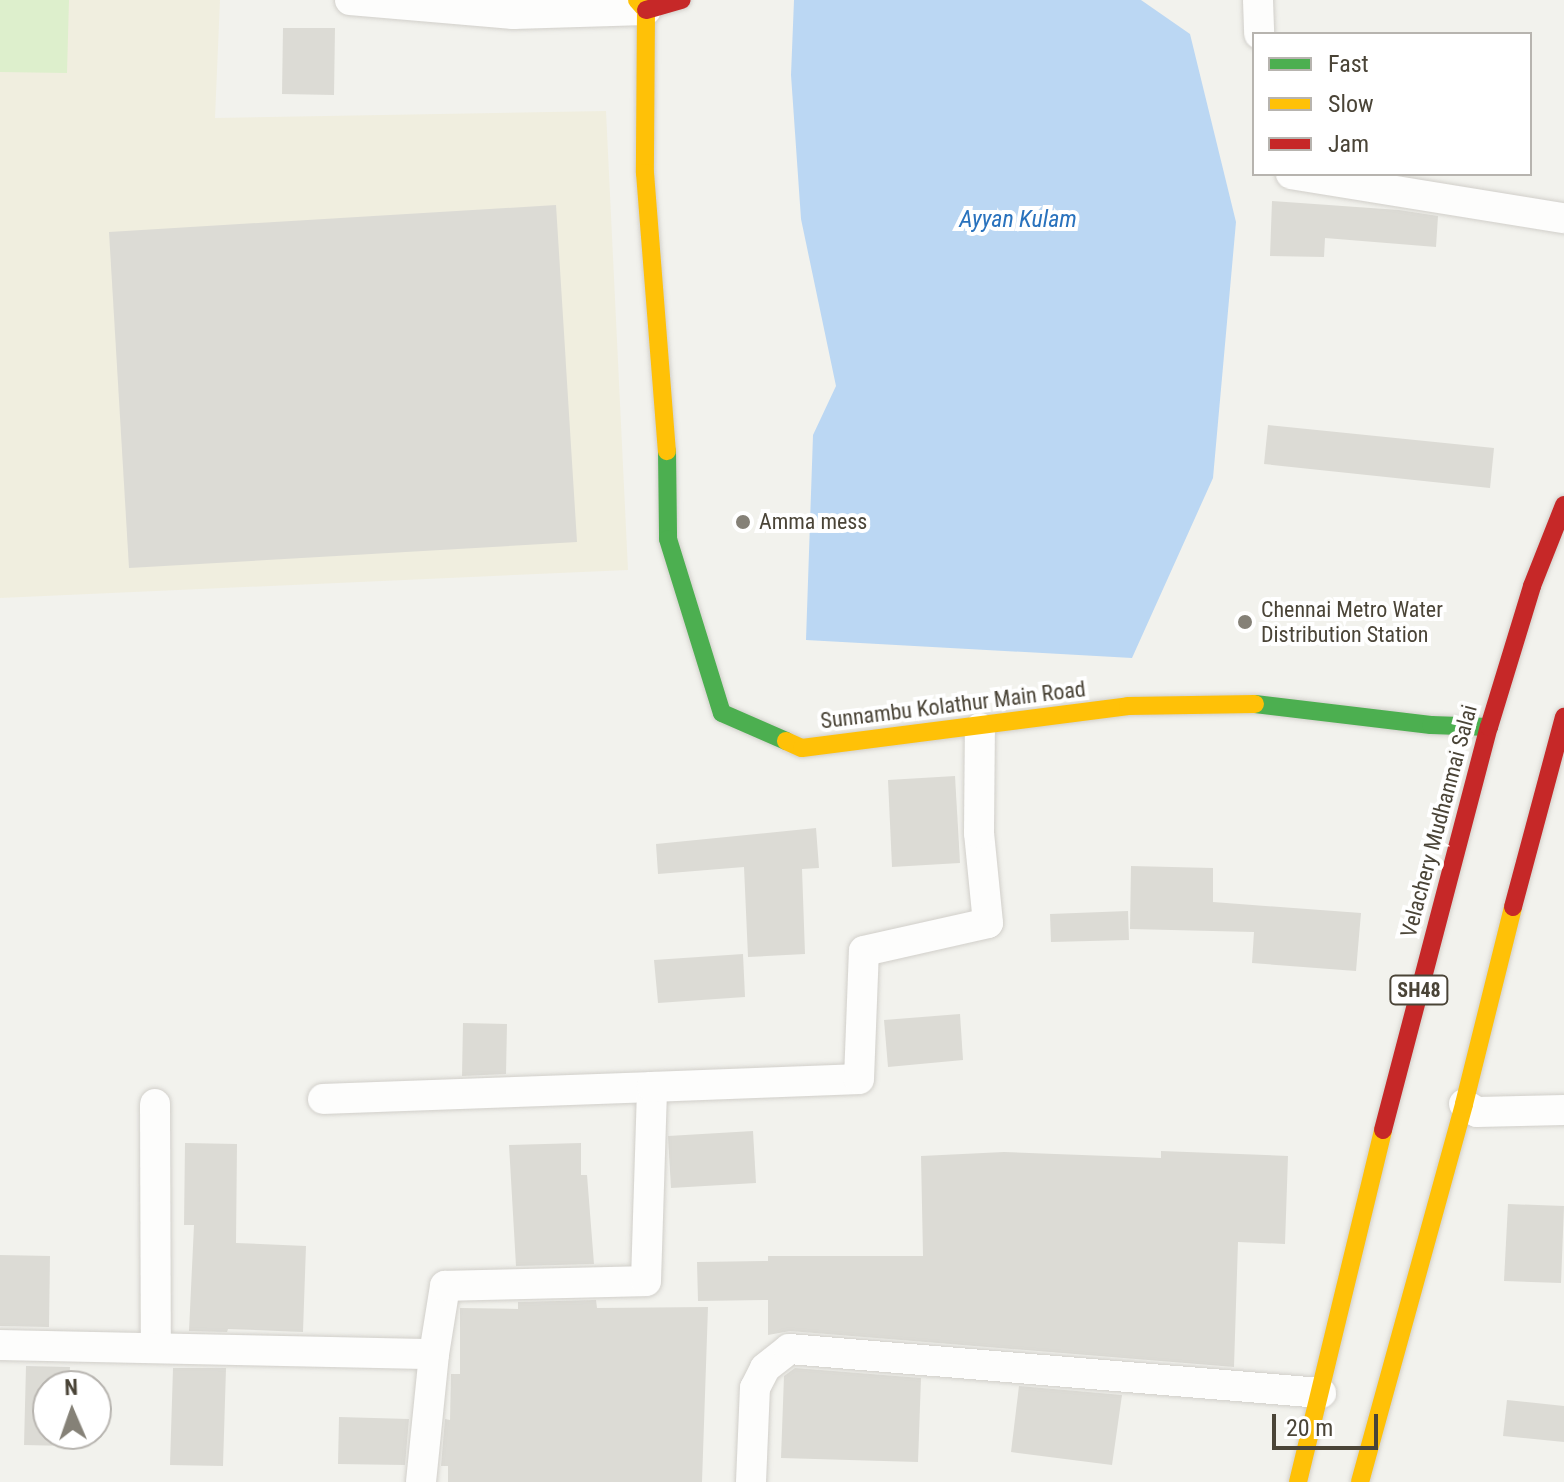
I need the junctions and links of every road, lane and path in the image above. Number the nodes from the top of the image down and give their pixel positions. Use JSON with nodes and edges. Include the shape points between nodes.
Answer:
{"nodes":[{"id":1,"x":350,"y":0,"type":"edge"},
{"id":2,"x":682,"y":0,"type":"edge"},
{"id":3,"x":1259,"y":1,"type":"edge"},
{"id":4,"x":642,"y":5,"type":"edge"},
{"id":5,"x":1259,"y":32,"type":"edge"},
{"id":6,"x":1303,"y":176,"type":"edge"},
{"id":7,"x":1564,"y":218,"type":"edge"},
{"id":8,"x":1564,"y":505,"type":"edge"},
{"id":9,"x":1564,"y":717,"type":"edge"},
{"id":10,"x":1489,"y":727,"type":"junction"},
{"id":11,"x":980,"y":728,"type":"junction"},
{"id":12,"x":652,"y":1087,"type":"junction"},
{"id":13,"x":323,"y":1099,"type":"dead end"},
{"id":14,"x":155,"y":1104,"type":"dead end"},
{"id":15,"x":1464,"y":1104,"type":"junction"},
{"id":16,"x":1564,"y":1110,"type":"edge"},
{"id":17,"x":0,"y":1345,"type":"edge"},
{"id":18,"x":156,"y":1347,"type":"junction"},
{"id":19,"x":434,"y":1354,"type":"junction"},
{"id":20,"x":1321,"y":1393,"type":"junction"},
{"id":21,"x":421,"y":1482,"type":"edge"},
{"id":22,"x":751,"y":1482,"type":"edge"},
{"id":23,"x":1298,"y":1482,"type":"edge"},
{"id":24,"x":1360,"y":1482,"type":"edge"}],
"edges":[{"from":1,"to":4,"type":"street","via":[[513,14]]},
{"from":2,"to":4,"type":"main road"},
{"from":3,"to":5,"type":"street"},
{"from":4,"to":11,"type":"main road","name":"Sunnambu Kolathur Main Road","via":[[645,173],[668,467],[668,539],[722,713],[802,748]]},
{"from":6,"to":7,"type":"street"},
{"from":8,"to":10,"type":"main road","name":"Velachery Mudhanmai Salai","number":"SH48","via":[[1532,586]]},
{"from":9,"to":15,"type":"main road"},
{"from":10,"to":11,"type":"main road","name":"Sunnambu Kolathur Main Road","via":[[1263,704],[1128,706]]},
{"from":10,"to":20,"type":"main road","name":"Velachery Mudhanmai Salai","number":"SH48","via":[[1377,1151]]},
{"from":11,"to":12,"type":"street","via":[[979,833],[988,923],[864,951],[859,1079]]},
{"from":12,"to":13,"type":"street"},
{"from":12,"to":19,"type":"street","via":[[646,1281],[445,1286]]},
{"from":14,"to":18,"type":"street"},
{"from":15,"to":16,"type":"street","via":[[1477,1112]]},
{"from":15,"to":24,"type":"main road"},
{"from":17,"to":18,"type":"street"},
{"from":18,"to":19,"type":"street"},
{"from":19,"to":21,"type":"street"},
{"from":20,"to":22,"type":"street","via":[[789,1349],[765,1368],[755,1388]]},
{"from":20,"to":23,"type":"main road","name":"Velachery Mudhanmai Salai","number":"SH48"}]}
